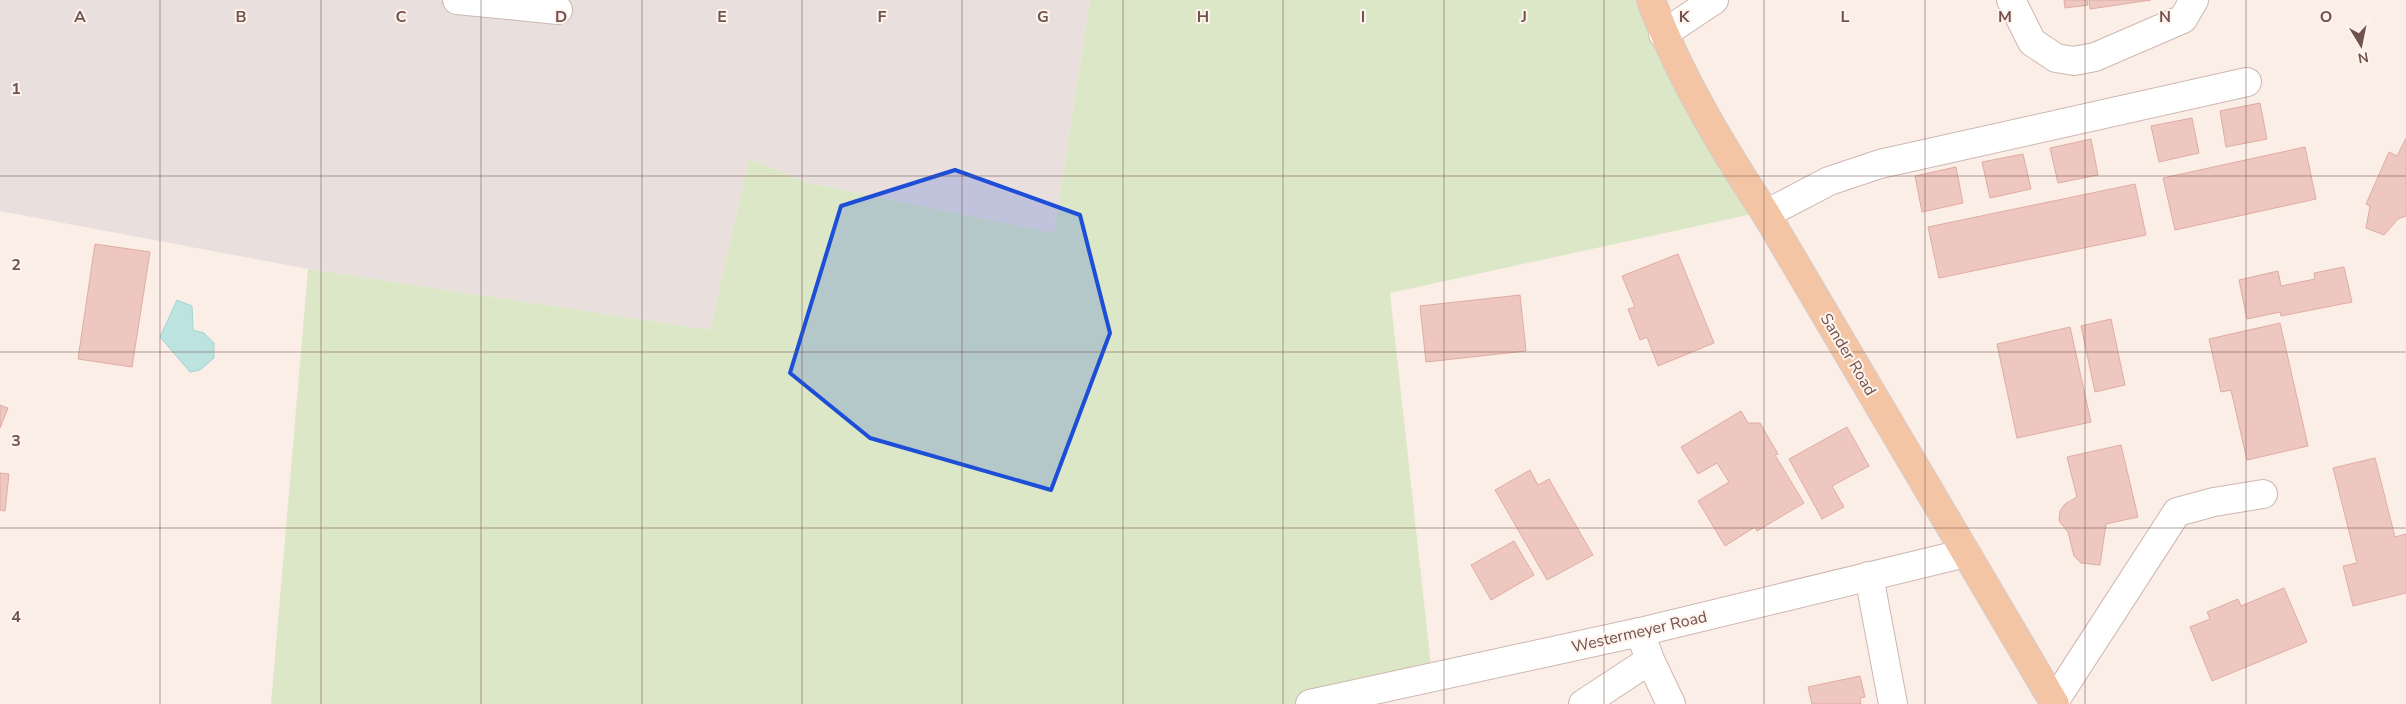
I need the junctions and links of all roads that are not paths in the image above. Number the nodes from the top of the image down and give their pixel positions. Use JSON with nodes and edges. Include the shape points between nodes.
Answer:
{"nodes":[{"id":1,"x":457,"y":0,"type":"edge"},
{"id":2,"x":1651,"y":0,"type":"edge"},
{"id":3,"x":1714,"y":0,"type":"edge"},
{"id":4,"x":2011,"y":0,"type":"edge"},
{"id":5,"x":2194,"y":0,"type":"edge"},
{"id":6,"x":558,"y":10,"type":"dead end"},
{"id":7,"x":1663,"y":34,"type":"junction"},
{"id":8,"x":2247,"y":82,"type":"dead end"},
{"id":9,"x":1766,"y":214,"type":"junction"},
{"id":10,"x":2262,"y":494,"type":"dead end"},
{"id":11,"x":1966,"y":553,"type":"junction"},
{"id":12,"x":1869,"y":576,"type":"junction"},
{"id":13,"x":1640,"y":632,"type":"junction"},
{"id":14,"x":1650,"y":660,"type":"junction"},
{"id":15,"x":2054,"y":703,"type":"edge"},
{"id":16,"x":1310,"y":704,"type":"edge"},
{"id":17,"x":1583,"y":704,"type":"edge"},
{"id":18,"x":1672,"y":704,"type":"edge"},
{"id":19,"x":1893,"y":704,"type":"edge"}],
"edges":[{"from":1,"to":6,"type":"street"},
{"from":2,"to":7,"type":"main road","name":"Sander Road"},
{"from":3,"to":7,"type":"street"},
{"from":4,"to":5,"type":"street","via":[[2032,42],[2056,58],[2074,61],[2095,57],[2183,19]]},
{"from":7,"to":9,"type":"main road","name":"Sander Road","via":[[1722,148]]},
{"from":8,"to":9,"type":"street","via":[[1880,164],[1829,181]]},
{"from":9,"to":11,"type":"main road","name":"Sander Road"},
{"from":10,"to":15,"type":"street","via":[[2177,512]]},
{"from":11,"to":12,"type":"street","name":"Westermeyer Road"},
{"from":11,"to":15,"type":"main road","name":"Sander Road"},
{"from":12,"to":13,"type":"street","name":"Westermeyer Road"},
{"from":12,"to":19,"type":"street"},
{"from":13,"to":14,"type":"street"},
{"from":13,"to":16,"type":"street","name":"Westermeyer Road"},
{"from":14,"to":17,"type":"street"},
{"from":14,"to":18,"type":"street"}]}
